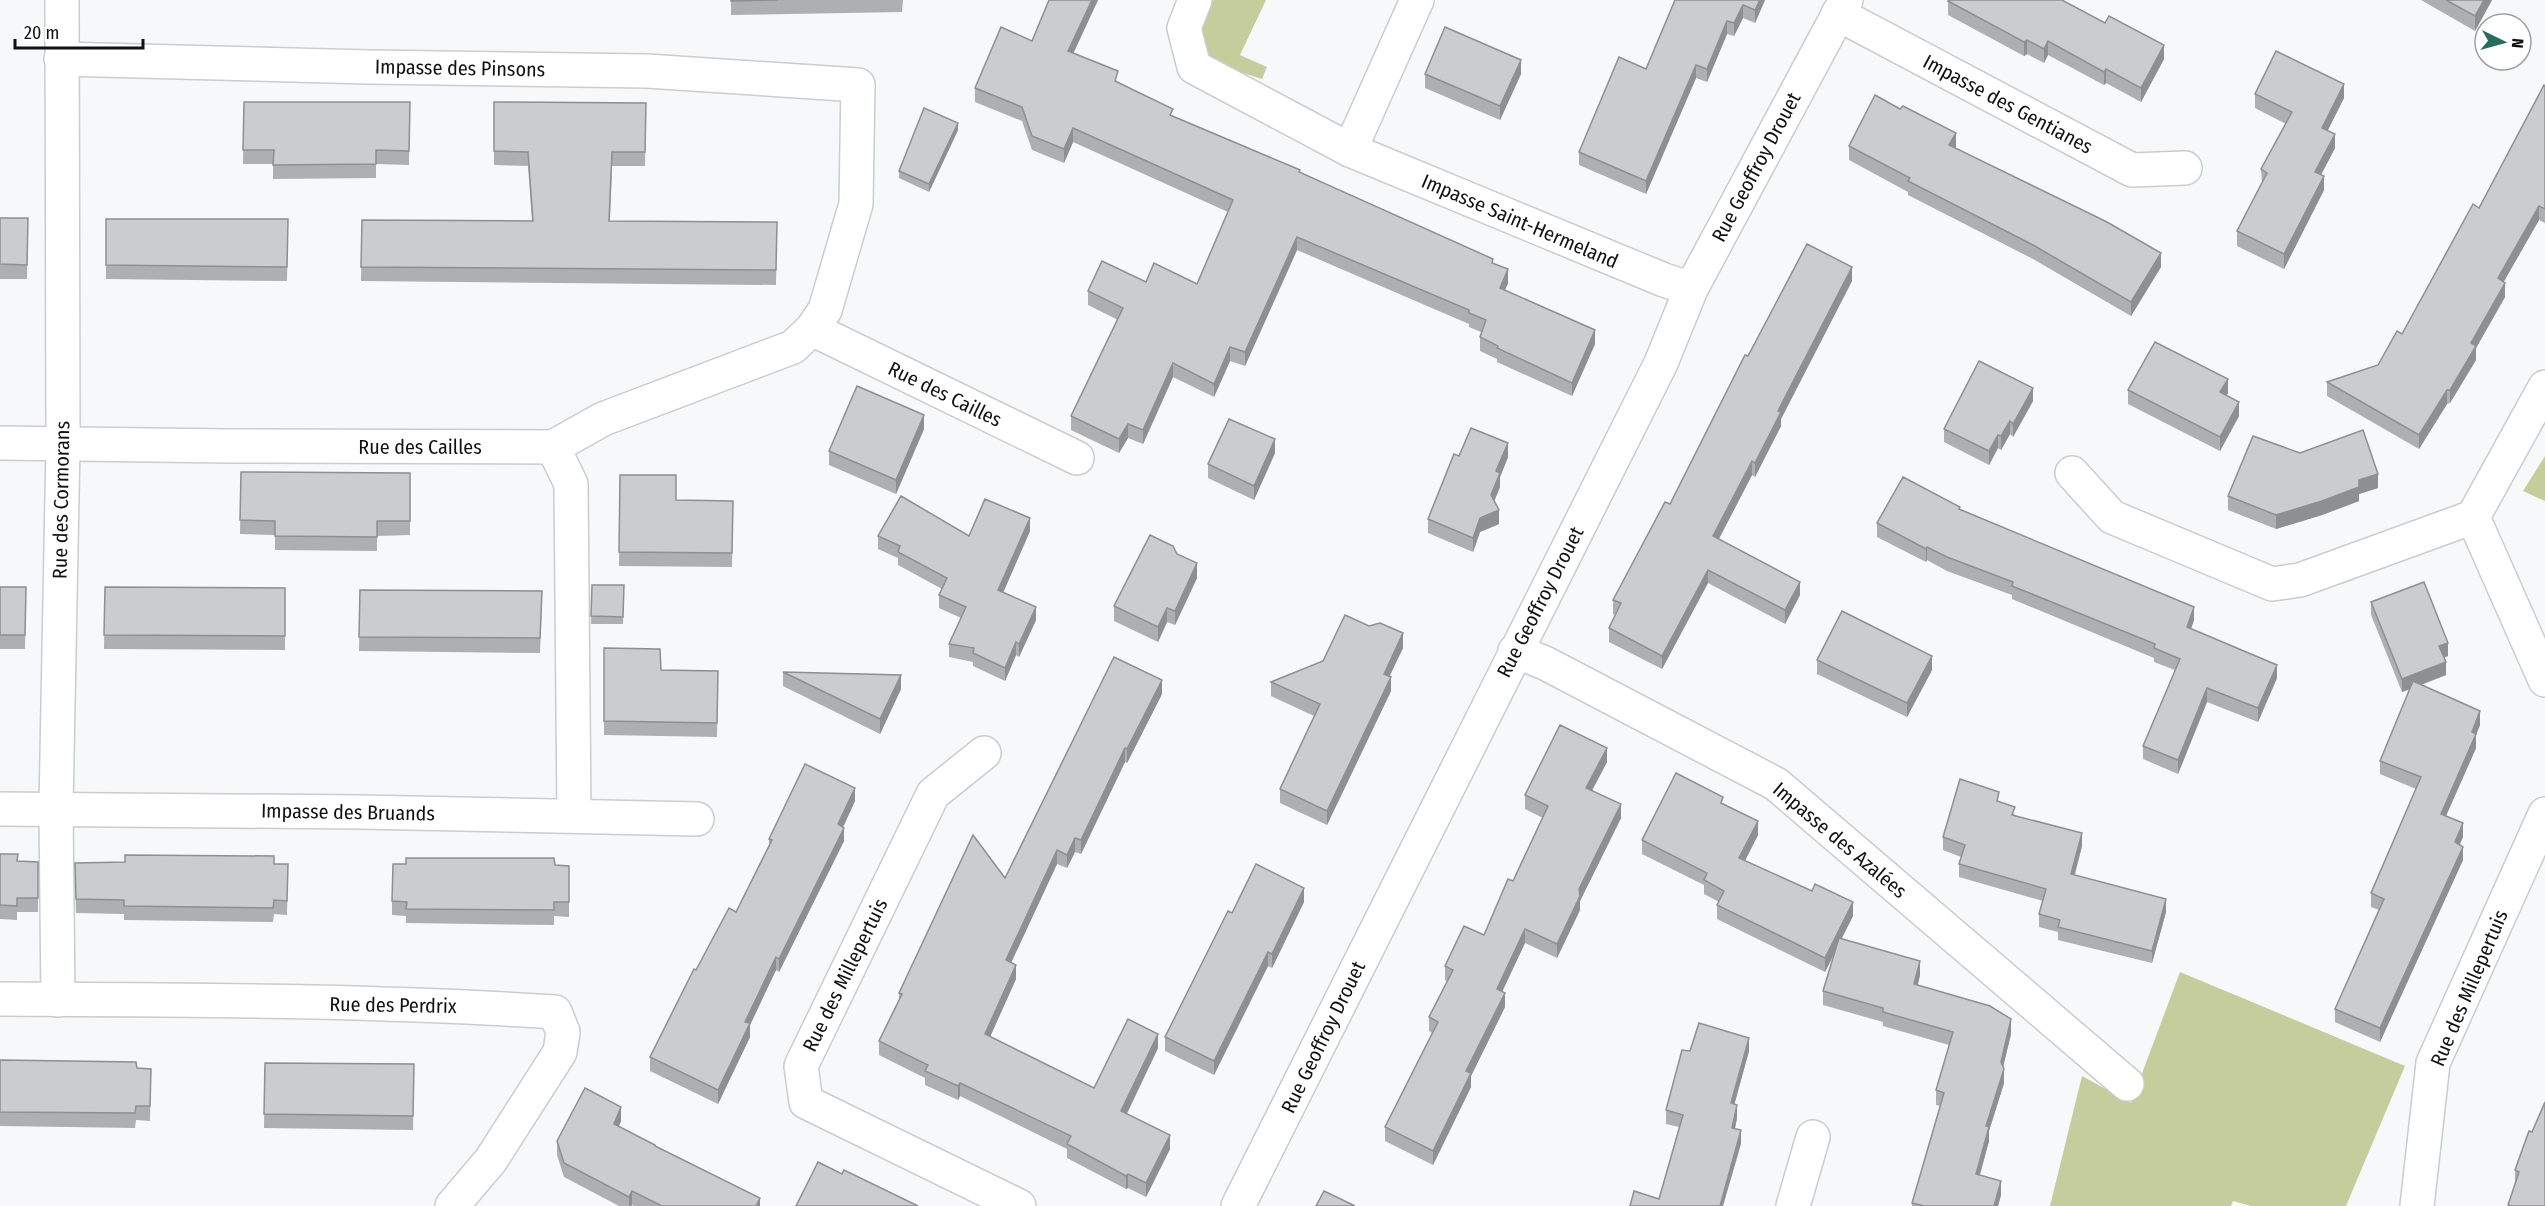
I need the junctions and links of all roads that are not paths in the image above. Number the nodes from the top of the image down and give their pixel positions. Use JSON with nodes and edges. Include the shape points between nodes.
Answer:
{"nodes":[{"id":1,"x":62,"y":0,"type":"edge"},
{"id":2,"x":1195,"y":0,"type":"edge"},
{"id":3,"x":1417,"y":0,"type":"edge"},
{"id":4,"x":1842,"y":7,"type":"edge"},
{"id":5,"x":61,"y":58,"type":"junction"},
{"id":6,"x":858,"y":85,"type":"joint"},
{"id":7,"x":1350,"y":150,"type":"junction"},
{"id":8,"x":2185,"y":168,"type":"dead end"},
{"id":9,"x":1691,"y":289,"type":"junction"},
{"id":10,"x":812,"y":329,"type":"junction"},
{"id":11,"x":2545,"y":387,"type":"edge"},
{"id":12,"x":0,"y":442,"type":"edge"},
{"id":13,"x":63,"y":444,"type":"junction"},
{"id":14,"x":553,"y":447,"type":"junction"},
{"id":15,"x":1077,"y":458,"type":"dead end"},
{"id":16,"x":2072,"y":473,"type":"dead end"},
{"id":17,"x":2473,"y":517,"type":"junction"},
{"id":18,"x":1515,"y":651,"type":"junction"},
{"id":19,"x":2545,"y":680,"type":"edge"},
{"id":20,"x":984,"y":753,"type":"dead end"},
{"id":21,"x":56,"y":808,"type":"junction"},
{"id":22,"x":0,"y":809,"type":"edge"},
{"id":23,"x":2545,"y":814,"type":"edge"},
{"id":24,"x":574,"y":816,"type":"junction"},
{"id":25,"x":697,"y":819,"type":"dead end"},
{"id":26,"x":0,"y":999,"type":"edge"},
{"id":27,"x":58,"y":1000,"type":"junction"},
{"id":28,"x":2127,"y":1084,"type":"dead end"},
{"id":29,"x":1813,"y":1137,"type":"dead end"},
{"id":30,"x":452,"y":1206,"type":"edge"},
{"id":31,"x":1019,"y":1206,"type":"edge"},
{"id":32,"x":1238,"y":1206,"type":"edge"},
{"id":33,"x":1793,"y":1206,"type":"edge"},
{"id":34,"x":2417,"y":1206,"type":"edge"}],
"edges":[{"from":1,"to":5,"type":"street","name":"Rue des Cormorans"},
{"from":2,"to":7,"type":"street","name":"Impasse Saint-Hermeland","via":[[1184,28],[1194,67]]},
{"from":3,"to":7,"type":"street"},
{"from":4,"to":8,"type":"street","name":"Impasse des Gentianes","via":[[2132,170]]},
{"from":4,"to":9,"type":"street","name":"Rue Geoffroy Drouet"},
{"from":5,"to":6,"type":"street","name":"Impasse des Pinsons","via":[[647,70]]},
{"from":5,"to":13,"type":"street","name":"Rue des Cormorans"},
{"from":6,"to":10,"type":"street","name":"Rue des Cailles","via":[[856,204],[825,310]]},
{"from":7,"to":9,"type":"street","name":"Impasse Saint-Hermeland"},
{"from":9,"to":18,"type":"street","name":"Rue Geoffroy Drouet","via":[[1662,363]]},
{"from":10,"to":14,"type":"street","name":"Rue des Cailles","via":[[793,347],[603,419]]},
{"from":10,"to":15,"type":"street","name":"Rue des Cailles"},
{"from":11,"to":17,"type":"street"},
{"from":12,"to":13,"type":"street","name":"Rue des Cailles"},
{"from":13,"to":14,"type":"street","name":"Rue des Cailles"},
{"from":13,"to":21,"type":"street","name":"Rue des Cormorans"},
{"from":14,"to":24,"type":"street","via":[[571,484]]},
{"from":16,"to":17,"type":"street","via":[[2112,517],[2272,584],[2300,580]]},
{"from":17,"to":19,"type":"street"},
{"from":18,"to":28,"type":"street","name":"Impasse des Azalées","via":[[1776,784]]},
{"from":18,"to":32,"type":"street","name":"Rue Geoffroy Drouet"},
{"from":20,"to":31,"type":"street","name":"Rue des Millepertuis","via":[[933,794],[801,1066],[806,1102]]},
{"from":21,"to":22,"type":"street","name":"Impasse des Bruands"},
{"from":21,"to":24,"type":"street","name":"Impasse des Bruands"},
{"from":21,"to":27,"type":"street","name":"Rue des Cormorans"},
{"from":23,"to":34,"type":"street","name":"Rue des Millepertuis","via":[[2433,1063]]},
{"from":24,"to":25,"type":"street","name":"Impasse des Bruands"},
{"from":26,"to":27,"type":"street","name":"Rue des Perdrix"},
{"from":27,"to":30,"type":"street","name":"Rue des Perdrix","via":[[479,1007],[555,1012],[563,1032],[560,1052],[491,1160]]},
{"from":29,"to":33,"type":"street"}]}
